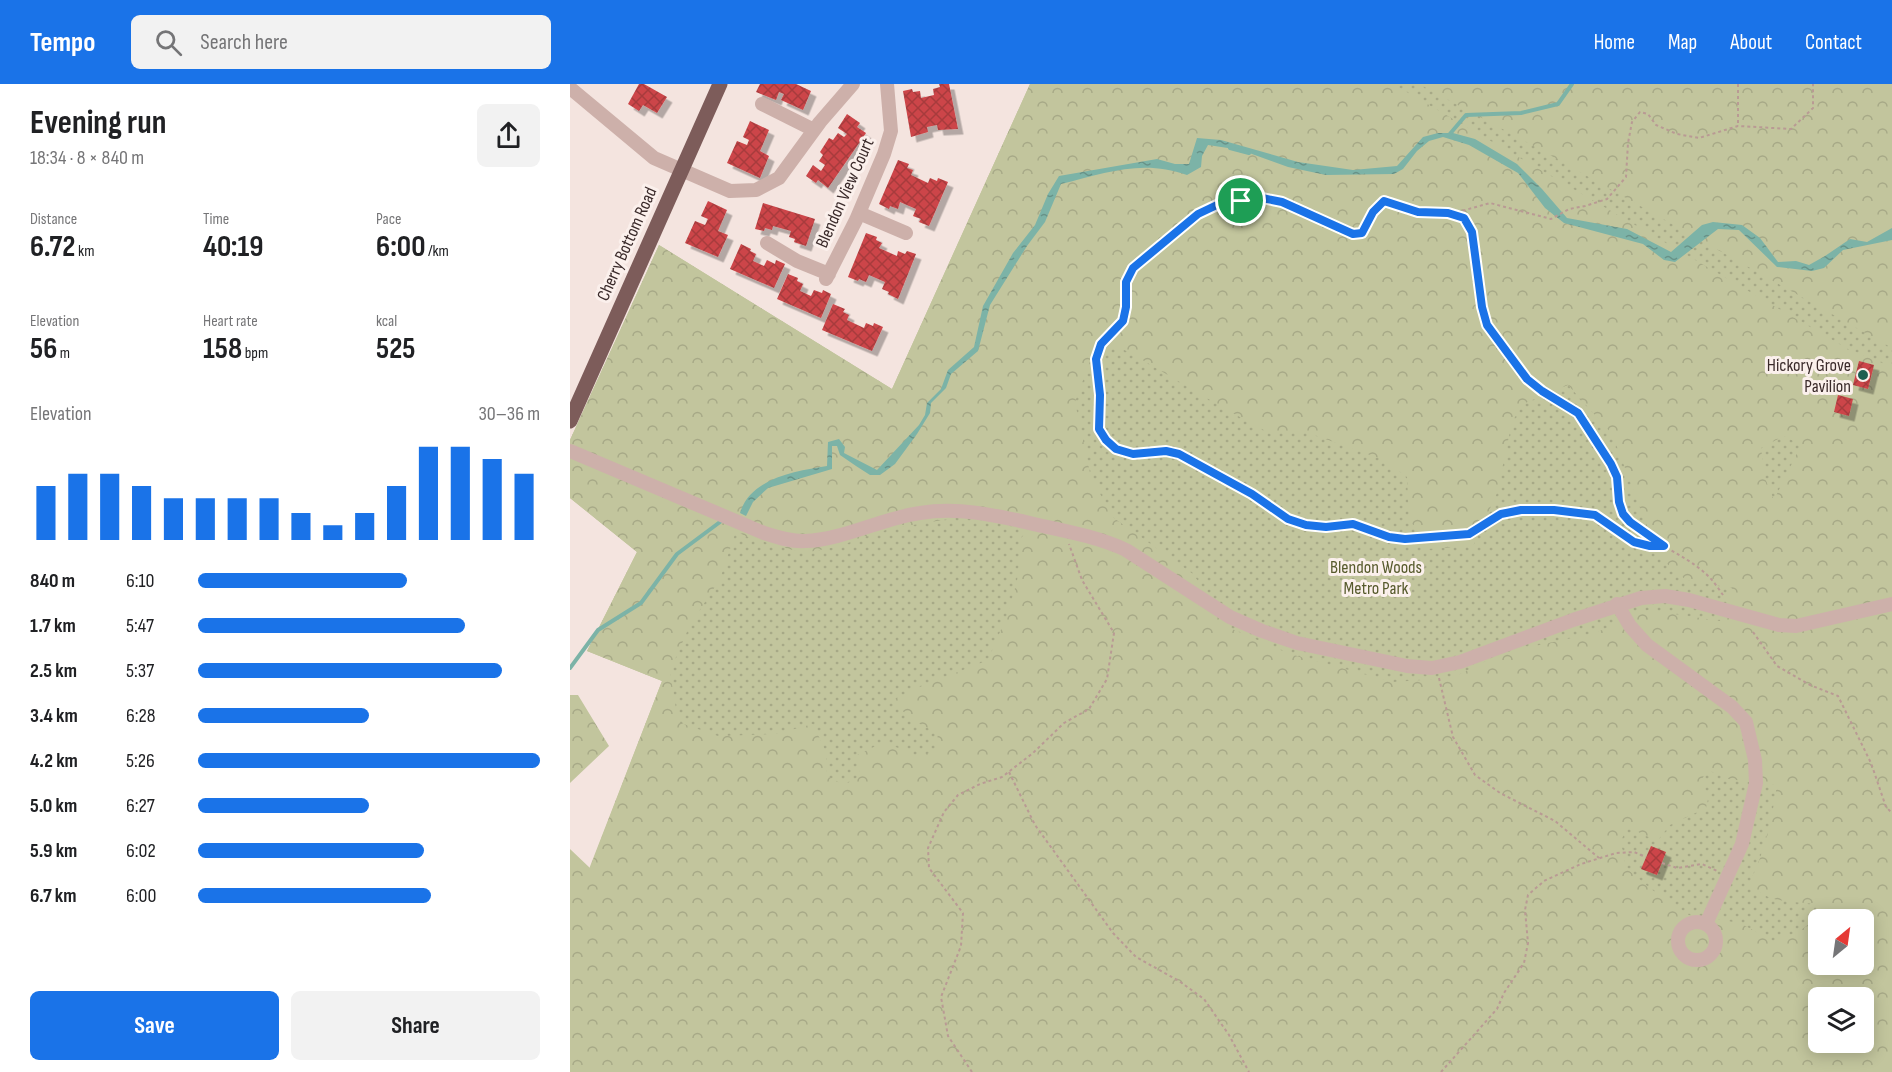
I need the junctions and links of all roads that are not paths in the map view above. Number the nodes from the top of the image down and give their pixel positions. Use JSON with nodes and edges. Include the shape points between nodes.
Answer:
{"nodes":[{"id":1,"x":720,"y":84,"type":"edge"},
{"id":2,"x":853,"y":84,"type":"edge"},
{"id":3,"x":887,"y":84,"type":"edge"},
{"id":4,"x":570,"y":88,"type":"edge"},
{"id":5,"x":762,"y":105,"type":"dead end"},
{"id":6,"x":814,"y":130,"type":"junction"},
{"id":7,"x":681,"y":170,"type":"junction"},
{"id":8,"x":859,"y":213,"type":"junction"},
{"id":9,"x":906,"y":233,"type":"dead end"},
{"id":10,"x":767,"y":243,"type":"dead end"},
{"id":11,"x":570,"y":421,"type":"edge"},
{"id":12,"x":570,"y":451,"type":"edge"},
{"id":13,"x":1617,"y":604,"type":"junction"},
{"id":14,"x":1892,"y":604,"type":"edge"},
{"id":15,"x":1706,"y":924,"type":"dead end"}],
"edges":[{"from":1,"to":7,"type":"main road","name":"Cherry Bottom Road"},
{"from":2,"to":6,"type":"street"},
{"from":3,"to":8,"type":"street","name":"Blendon View Court","via":[[891,131]]},
{"from":4,"to":7,"type":"street","via":[[654,158]]},
{"from":5,"to":6,"type":"street"},
{"from":6,"to":7,"type":"street","via":[[779,178],[756,190],[730,191]]},
{"from":7,"to":11,"type":"main road","name":"Cherry Bottom Road"},
{"from":8,"to":9,"type":"street"},
{"from":8,"to":10,"type":"street","name":"Blendon View Court","via":[[827,277]]},
{"from":12,"to":13,"type":"street","via":[[784,539],[832,537],[920,513],[953,510],[1064,530],[1126,550],[1214,608],[1262,631],[1297,643],[1407,666],[1436,667],[1460,662]]},
{"from":13,"to":14,"type":"street","via":[[1665,596],[1796,626]]},
{"from":13,"to":15,"type":"street","via":[[1647,645],[1732,707],[1746,722],[1756,783],[1742,844]]}]}
